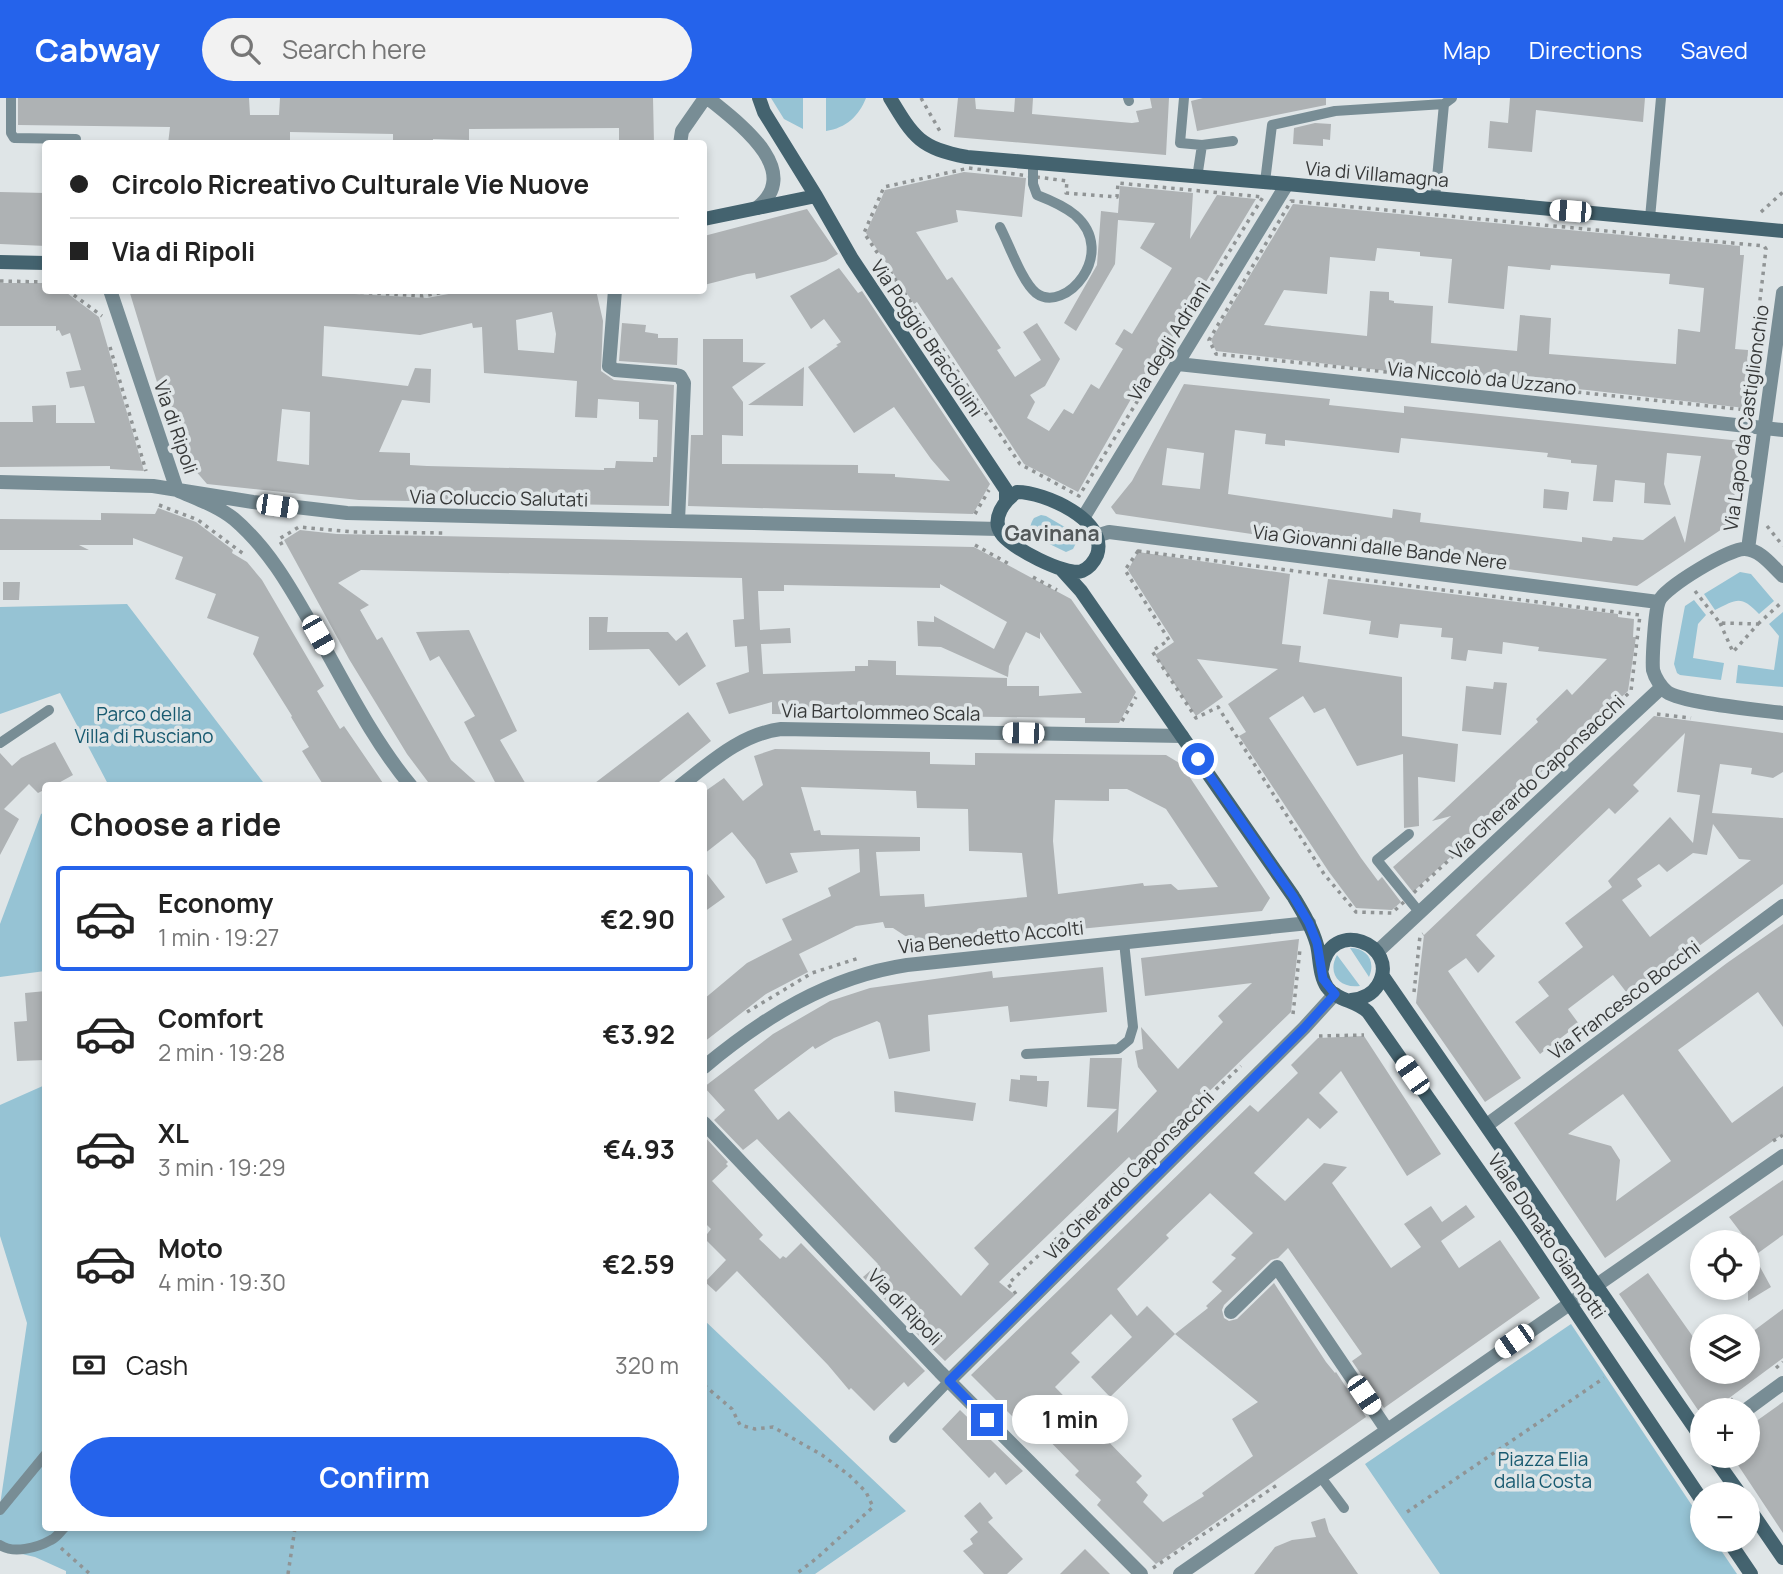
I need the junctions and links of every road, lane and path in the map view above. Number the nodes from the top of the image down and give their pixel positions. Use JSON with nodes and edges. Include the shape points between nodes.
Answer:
{"nodes":[{"id":1,"x":11,"y":98,"type":"edge"},
{"id":2,"x":706,"y":98,"type":"edge"},
{"id":3,"x":759,"y":98,"type":"edge"},
{"id":4,"x":890,"y":98,"type":"edge"},
{"id":5,"x":1184,"y":98,"type":"edge"},
{"id":6,"x":1661,"y":98,"type":"edge"},
{"id":7,"x":1448,"y":101,"type":"edge"},
{"id":8,"x":76,"y":139,"type":"dead end"},
{"id":9,"x":681,"y":140,"type":"edge"},
{"id":10,"x":1233,"y":141,"type":"dead end"},
{"id":11,"x":1202,"y":145,"type":"junction"},
{"id":12,"x":1033,"y":163,"type":"junction"},
{"id":13,"x":981,"y":170,"type":"dead end"},
{"id":14,"x":1197,"y":178,"type":"junction"},
{"id":15,"x":1265,"y":182,"type":"junction"},
{"id":16,"x":1287,"y":184,"type":"junction"},
{"id":17,"x":1783,"y":192,"type":"edge"},
{"id":18,"x":816,"y":196,"type":"junction"},
{"id":19,"x":1436,"y":199,"type":"junction"},
{"id":20,"x":757,"y":208,"type":"junction"},
{"id":21,"x":1759,"y":214,"type":"dead end"},
{"id":22,"x":707,"y":218,"type":"edge"},
{"id":23,"x":1650,"y":218,"type":"junction"},
{"id":24,"x":1000,"y":227,"type":"dead end"},
{"id":25,"x":1783,"y":231,"type":"edge"},
{"id":26,"x":1764,"y":246,"type":"dead end"},
{"id":27,"x":0,"y":262,"type":"edge"},
{"id":28,"x":42,"y":263,"type":"edge"},
{"id":29,"x":0,"y":281,"type":"edge"},
{"id":30,"x":42,"y":282,"type":"edge"},
{"id":31,"x":1783,"y":293,"type":"edge"},
{"id":32,"x":72,"y":294,"type":"edge"},
{"id":33,"x":111,"y":294,"type":"edge"},
{"id":34,"x":388,"y":294,"type":"edge"},
{"id":35,"x":434,"y":294,"type":"edge"},
{"id":36,"x":615,"y":294,"type":"edge"},
{"id":37,"x":102,"y":316,"type":"dead end"},
{"id":38,"x":109,"y":341,"type":"dead end"},
{"id":39,"x":1178,"y":364,"type":"junction"},
{"id":40,"x":1747,"y":410,"type":"dead end"},
{"id":41,"x":1764,"y":428,"type":"junction"},
{"id":42,"x":1783,"y":430,"type":"edge"},
{"id":43,"x":146,"y":472,"type":"dead end"},
{"id":44,"x":994,"y":481,"type":"dead end"},
{"id":45,"x":0,"y":482,"type":"edge"},
{"id":46,"x":177,"y":490,"type":"junction"},
{"id":47,"x":1079,"y":496,"type":"dead end"},
{"id":48,"x":1006,"y":500,"type":"junction"},
{"id":49,"x":152,"y":503,"type":"dead end"},
{"id":50,"x":974,"y":517,"type":"dead end"},
{"id":51,"x":1083,"y":518,"type":"junction"},
{"id":52,"x":678,"y":521,"type":"junction"},
{"id":53,"x":999,"y":530,"type":"junction"},
{"id":54,"x":1096,"y":536,"type":"junction"},
{"id":55,"x":1748,"y":549,"type":"junction"},
{"id":56,"x":1138,"y":551,"type":"dead end"},
{"id":57,"x":246,"y":556,"type":"dead end"},
{"id":58,"x":1062,"y":570,"type":"junction"},
{"id":59,"x":1783,"y":576,"type":"edge"},
{"id":60,"x":1686,"y":579,"type":"junction"},
{"id":61,"x":1783,"y":601,"type":"edge"},
{"id":62,"x":1658,"y":602,"type":"junction"},
{"id":63,"x":1720,"y":623,"type":"junction"},
{"id":64,"x":1758,"y":624,"type":"junction"},
{"id":65,"x":1662,"y":687,"type":"junction"},
{"id":66,"x":1631,"y":691,"type":"dead end"},
{"id":67,"x":49,"y":710,"type":"dead end"},
{"id":68,"x":1783,"y":713,"type":"edge"},
{"id":69,"x":1182,"y":736,"type":"junction"},
{"id":70,"x":0,"y":743,"type":"edge"},
{"id":71,"x":408,"y":782,"type":"edge"},
{"id":72,"x":685,"y":782,"type":"edge"},
{"id":73,"x":1409,"y":834,"type":"dead end"},
{"id":74,"x":1409,"y":899,"type":"junction"},
{"id":75,"x":1783,"y":906,"type":"edge"},
{"id":76,"x":1420,"y":913,"type":"junction"},
{"id":77,"x":1309,"y":923,"type":"junction"},
{"id":78,"x":1428,"y":929,"type":"dead end"},
{"id":79,"x":1301,"y":937,"type":"dead end"},
{"id":80,"x":1124,"y":942,"type":"junction"},
{"id":81,"x":1377,"y":952,"type":"junction"},
{"id":82,"x":1322,"y":970,"type":"junction"},
{"id":83,"x":1382,"y":975,"type":"junction"},
{"id":84,"x":1335,"y":994,"type":"junction"},
{"id":85,"x":1351,"y":1000,"type":"junction"},
{"id":86,"x":1413,"y":1003,"type":"dead end"},
{"id":87,"x":1293,"y":1016,"type":"dead end"},
{"id":88,"x":1313,"y":1040,"type":"dead end"},
{"id":89,"x":1370,"y":1041,"type":"dead end"},
{"id":90,"x":1026,"y":1054,"type":"dead end"},
{"id":91,"x":1243,"y":1063,"type":"dead end"},
{"id":92,"x":707,"y":1064,"type":"edge"},
{"id":93,"x":1487,"y":1125,"type":"junction"},
{"id":94,"x":707,"y":1126,"type":"edge"},
{"id":95,"x":1783,"y":1156,"type":"edge"},
{"id":96,"x":1597,"y":1284,"type":"junction"},
{"id":97,"x":1014,"y":1298,"type":"dead end"},
{"id":98,"x":1569,"y":1302,"type":"junction"},
{"id":99,"x":1231,"y":1312,"type":"dead end"},
{"id":100,"x":1609,"y":1375,"type":"dead end"},
{"id":101,"x":949,"y":1381,"type":"junction"},
{"id":102,"x":1783,"y":1383,"type":"edge"},
{"id":103,"x":707,"y":1388,"type":"edge"},
{"id":104,"x":1760,"y":1400,"type":"edge"},
{"id":105,"x":1690,"y":1421,"type":"edge"},
{"id":106,"x":1387,"y":1430,"type":"junction"},
{"id":107,"x":894,"y":1438,"type":"dead end"},
{"id":108,"x":42,"y":1459,"type":"edge"},
{"id":109,"x":1320,"y":1476,"type":"junction"},
{"id":110,"x":1690,"y":1483,"type":"edge"},
{"id":111,"x":1344,"y":1508,"type":"dead end"},
{"id":112,"x":0,"y":1510,"type":"edge"},
{"id":113,"x":1407,"y":1512,"type":"dead end"},
{"id":114,"x":1760,"y":1524,"type":"edge"},
{"id":115,"x":61,"y":1531,"type":"edge"},
{"id":116,"x":295,"y":1531,"type":"edge"},
{"id":117,"x":52,"y":1540,"type":"junction"},
{"id":118,"x":0,"y":1545,"type":"edge"},
{"id":119,"x":1736,"y":1552,"type":"edge"},
{"id":120,"x":1783,"y":1558,"type":"edge"},
{"id":121,"x":1156,"y":1568,"type":"dead end"},
{"id":122,"x":1145,"y":1571,"type":"edge"},
{"id":123,"x":90,"y":1574,"type":"edge"},
{"id":124,"x":288,"y":1574,"type":"edge"},
{"id":125,"x":796,"y":1574,"type":"edge"},
{"id":126,"x":1180,"y":1574,"type":"edge"},
{"id":127,"x":1751,"y":1574,"type":"edge"}],
"edges":[{"from":1,"to":8,"type":"lane","via":[[14,138]]},
{"from":2,"to":9,"type":"street"},
{"from":2,"to":20,"type":"street","via":[[745,128],[771,163],[771,191]]},
{"from":3,"to":18,"type":"street","name":"Via Poggio Bracciolini"},
{"from":4,"to":12,"type":"street","name":"Via di Villamagna","via":[[923,144],[967,157]]},
{"from":5,"to":11,"type":"lane","via":[[1180,143]]},
{"from":6,"to":23,"type":"lane"},
{"from":7,"to":15,"type":"lane","via":[[1335,111],[1272,125]]},
{"from":7,"to":19,"type":"lane"},
{"from":10,"to":11,"type":"lane"},
{"from":11,"to":14,"type":"lane"},
{"from":12,"to":14,"type":"street","name":"Via di Villamagna"},
{"from":12,"to":24,"type":"lane","via":[[1037,195],[1076,216],[1089,235],[1088,272],[1058,296],[1039,295],[1030,287]]},
{"from":13,"to":47,"type":"path","via":[[884,187],[863,233],[1020,464]]},
{"from":14,"to":15,"type":"street","name":"Via di Villamagna"},
{"from":15,"to":16,"type":"street","name":"Via di Villamagna"},
{"from":16,"to":19,"type":"street","name":"Via di Villamagna"},
{"from":16,"to":39,"type":"street","name":"Via degli Adriani"},
{"from":17,"to":21,"type":"path"},
{"from":18,"to":20,"type":"street"},
{"from":18,"to":48,"type":"street","name":"Via Poggio Bracciolini","via":[[852,259],[1006,490]]},
{"from":19,"to":23,"type":"street","name":"Via di Villamagna"},
{"from":20,"to":22,"type":"street"},
{"from":23,"to":25,"type":"street","name":"Via di Villamagna"},
{"from":26,"to":40,"type":"path"},
{"from":27,"to":28,"type":"street"},
{"from":29,"to":30,"type":"path"},
{"from":31,"to":41,"type":"street","name":"Via Lapo da Castiglionchio"},
{"from":32,"to":37,"type":"path"},
{"from":33,"to":46,"type":"street","name":"Via di Ripoli"},
{"from":34,"to":35,"type":"path"},
{"from":36,"to":52,"type":"street","via":[[610,366],[676,375],[684,383]]},
{"from":38,"to":43,"type":"path"},
{"from":39,"to":41,"type":"street","name":"Via Niccolò da Uzzano"},
{"from":39,"to":51,"type":"street","name":"Via degli Adriani"},
{"from":41,"to":42,"type":"street","name":"Via Niccolò da Uzzano"},
{"from":41,"to":55,"type":"street","name":"Via Lapo da Castiglionchio"},
{"from":44,"to":50,"type":"path"},
{"from":45,"to":46,"type":"street","name":"Via Coluccio Salutati","via":[[127,484]]},
{"from":46,"to":52,"type":"street","name":"Via Coluccio Salutati","via":[[347,513]]},
{"from":46,"to":71,"type":"street","name":"Via di Ripoli","via":[[224,512],[269,557]]},
{"from":48,"to":51,"type":"street","via":[[1017,492],[1038,494]]},
{"from":48,"to":53,"type":"street"},
{"from":49,"to":57,"type":"path","via":[[198,520]]},
{"from":51,"to":54,"type":"street"},
{"from":52,"to":53,"type":"street","name":"Via Coluccio Salutati"},
{"from":53,"to":58,"type":"street","via":[[1019,547]]},
{"from":54,"to":58,"type":"street","via":[[1098,550],[1091,565],[1078,572]]},
{"from":54,"to":62,"type":"street","name":"Via Giovanni dalle Bande Nere","via":[[1109,532]]},
{"from":55,"to":59,"type":"street"},
{"from":55,"to":60,"type":"street","via":[[1730,552]]},
{"from":56,"to":74,"type":"path","via":[[1125,570],[1169,640],[1152,652],[1196,718],[1219,707],[1324,874],[1356,912],[1392,913]]},
{"from":58,"to":69,"type":"street"},
{"from":60,"to":62,"type":"street"},
{"from":60,"to":63,"type":"path"},
{"from":61,"to":64,"type":"path"},
{"from":62,"to":65,"type":"street","via":[[1653,670]]},
{"from":63,"to":64,"type":"path"},
{"from":63,"to":64,"type":"path","via":[[1733,652]]},
{"from":65,"to":68,"type":"street","via":[[1677,697]]},
{"from":65,"to":76,"type":"street","name":"Via Gherardo Caponsacchi"},
{"from":66,"to":74,"type":"path"},
{"from":67,"to":70,"type":"lane"},
{"from":69,"to":72,"type":"street","name":"Via Bartolommeo Scala","via":[[781,729],[745,739]]},
{"from":69,"to":77,"type":"street"},
{"from":73,"to":74,"type":"lane","via":[[1377,860]]},
{"from":74,"to":76,"type":"lane"},
{"from":75,"to":93,"type":"street","name":"Via Francesco Bocchi"},
{"from":76,"to":81,"type":"street","name":"Via Gherardo Caponsacchi"},
{"from":77,"to":80,"type":"street","name":"Via Benedetto Accolti"},
{"from":77,"to":82,"type":"street"},
{"from":78,"to":86,"type":"path","via":[[1420,936]]},
{"from":79,"to":87,"type":"path"},
{"from":80,"to":90,"type":"lane","via":[[1133,1027],[1129,1040],[1118,1048]]},
{"from":80,"to":92,"type":"street","name":"Via Benedetto Accolti","via":[[907,965],[854,976],[783,1009]]},
{"from":81,"to":82,"type":"street","via":[[1364,942],[1343,941],[1326,954]]},
{"from":81,"to":83,"type":"street","name":"Viale Donato Giannotti"},
{"from":82,"to":84,"type":"street","via":[[1325,984]]},
{"from":83,"to":85,"type":"street","via":[[1372,992]]},
{"from":83,"to":93,"type":"street","name":"Viale Donato Giannotti"},
{"from":84,"to":85,"type":"street","name":"Viale Donato Giannotti"},
{"from":84,"to":101,"type":"street","name":"Via Gherardo Caponsacchi"},
{"from":85,"to":98,"type":"street","name":"Viale Donato Giannotti","via":[[1368,1012]]},
{"from":88,"to":89,"type":"path","via":[[1318,1036],[1366,1035]]},
{"from":91,"to":97,"type":"path","via":[[1008,1284],[1016,1292]]},
{"from":93,"to":96,"type":"street","name":"Viale Donato Giannotti"},
{"from":94,"to":101,"type":"street","name":"Via di Ripoli"},
{"from":95,"to":96,"type":"street"},
{"from":96,"to":98,"type":"street"},
{"from":96,"to":105,"type":"street","name":"Viale Donato Giannotti"},
{"from":98,"to":106,"type":"street"},
{"from":98,"to":110,"type":"street","name":"Viale Donato Giannotti"},
{"from":99,"to":106,"type":"street","via":[[1277,1267]]},
{"from":100,"to":113,"type":"path"},
{"from":101,"to":107,"type":"lane"},
{"from":101,"to":122,"type":"street","name":"Via di Ripoli"},
{"from":102,"to":104,"type":"street"},
{"from":103,"to":125,"type":"path","via":[[732,1409],[740,1425],[773,1427],[822,1455],[866,1492],[873,1507]]},
{"from":106,"to":109,"type":"street"},
{"from":108,"to":112,"type":"lane"},
{"from":109,"to":111,"type":"lane"},
{"from":109,"to":126,"type":"street"},
{"from":114,"to":120,"type":"street"},
{"from":115,"to":117,"type":"lane"},
{"from":116,"to":124,"type":"path"},
{"from":117,"to":118,"type":"lane","via":[[20,1550]]},
{"from":117,"to":123,"type":"path"},
{"from":119,"to":127,"type":"street"},
{"from":121,"to":122,"type":"path"}]}
